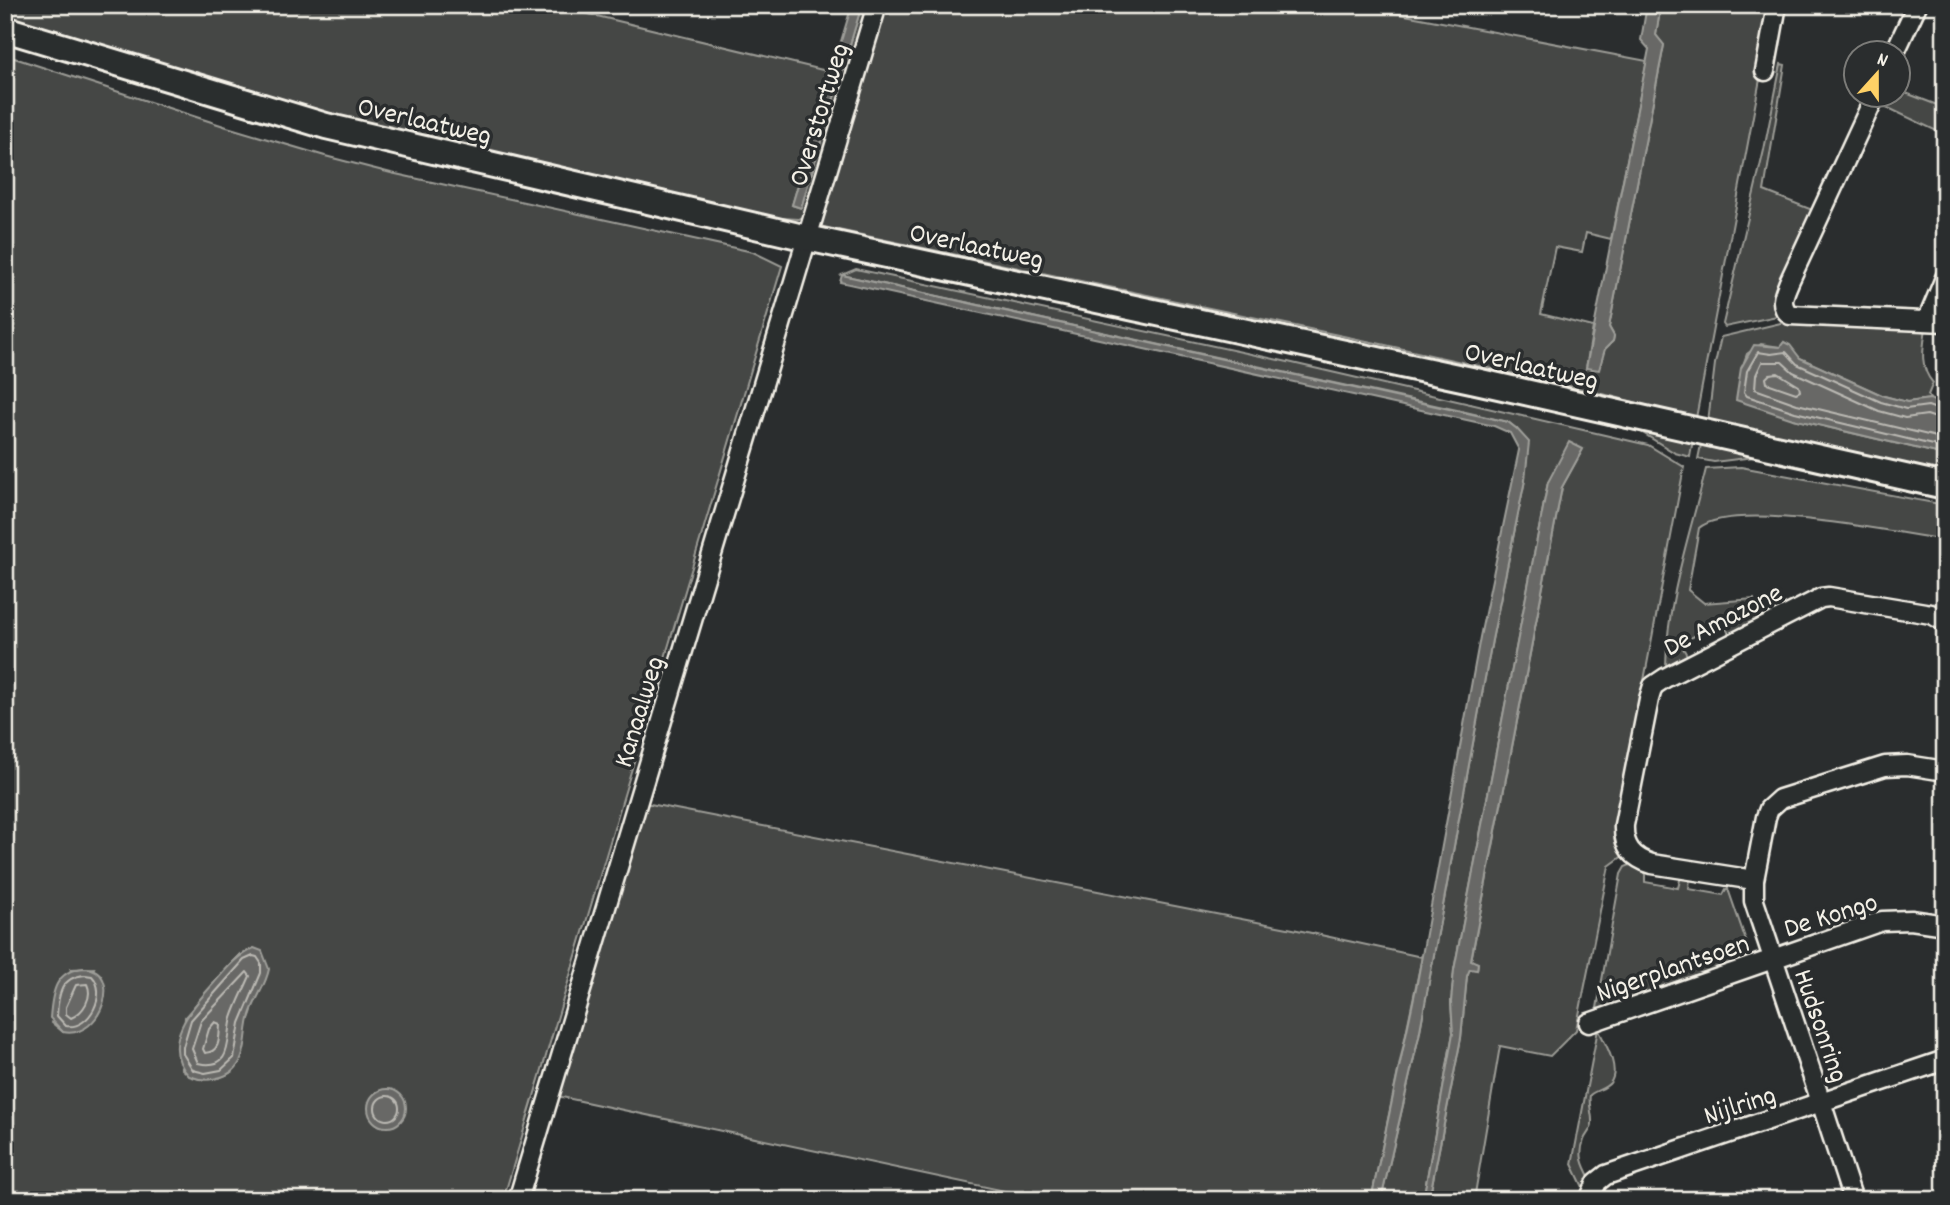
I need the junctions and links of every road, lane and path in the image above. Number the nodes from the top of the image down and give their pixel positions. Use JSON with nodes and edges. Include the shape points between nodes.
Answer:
{"nodes":[{"id":1,"x":877,"y":5,"type":"edge"},
{"id":2,"x":1777,"y":5,"type":"edge"},
{"id":3,"x":1917,"y":5,"type":"edge"},
{"id":4,"x":5,"y":29,"type":"edge"},
{"id":5,"x":1902,"y":38,"type":"edge"},
{"id":6,"x":1765,"y":71,"type":"dead end"},
{"id":7,"x":1870,"y":108,"type":"edge"},
{"id":8,"x":807,"y":238,"type":"junction"},
{"id":9,"x":1945,"y":278,"type":"edge"},
{"id":10,"x":1936,"y":322,"type":"edge"},
{"id":11,"x":1945,"y":485,"type":"edge"},
{"id":12,"x":1945,"y":622,"type":"edge"},
{"id":13,"x":1945,"y":771,"type":"edge"},
{"id":14,"x":1754,"y":880,"type":"junction"},
{"id":15,"x":1945,"y":925,"type":"edge"},
{"id":16,"x":1773,"y":959,"type":"junction"},
{"id":17,"x":1589,"y":1023,"type":"dead end"},
{"id":18,"x":1945,"y":1060,"type":"edge"},
{"id":19,"x":1821,"y":1102,"type":"junction"},
{"id":20,"x":518,"y":1200,"type":"edge"},
{"id":21,"x":1589,"y":1200,"type":"edge"},
{"id":22,"x":1853,"y":1200,"type":"edge"}],
"edges":[{"from":1,"to":8,"type":"street","name":"Overstortweg"},
{"from":2,"to":6,"type":"street"},
{"from":3,"to":5,"type":"street"},
{"from":4,"to":8,"type":"street","name":"Overlaatweg","via":[[326,126]]},
{"from":7,"to":10,"type":"street","via":[[1786,290],[1785,311],[1790,315]]},
{"from":8,"to":11,"type":"street","name":"Overlaatweg"},
{"from":8,"to":20,"type":"street","name":"Kanaalweg"},
{"from":9,"to":10,"type":"street"},
{"from":12,"to":14,"type":"street","name":"De Amazone","via":[[1931,614],[1821,598],[1653,686],[1624,825],[1625,841],[1633,855],[1652,864]]},
{"from":13,"to":14,"type":"street","name":"Hudsonring","via":[[1885,766],[1780,799],[1766,817]]},
{"from":14,"to":16,"type":"street","name":"Hudsonring","via":[[1754,901]]},
{"from":15,"to":16,"type":"street","name":"De Kongo","via":[[1882,921]]},
{"from":16,"to":17,"type":"street","name":"Nigerplantsoen"},
{"from":16,"to":19,"type":"street","name":"Hudsonring"},
{"from":18,"to":19,"type":"street","name":"Hudsonring"},
{"from":19,"to":21,"type":"street","name":"Nijlring","via":[[1606,1175],[1597,1182]]},
{"from":19,"to":22,"type":"street"}]}
